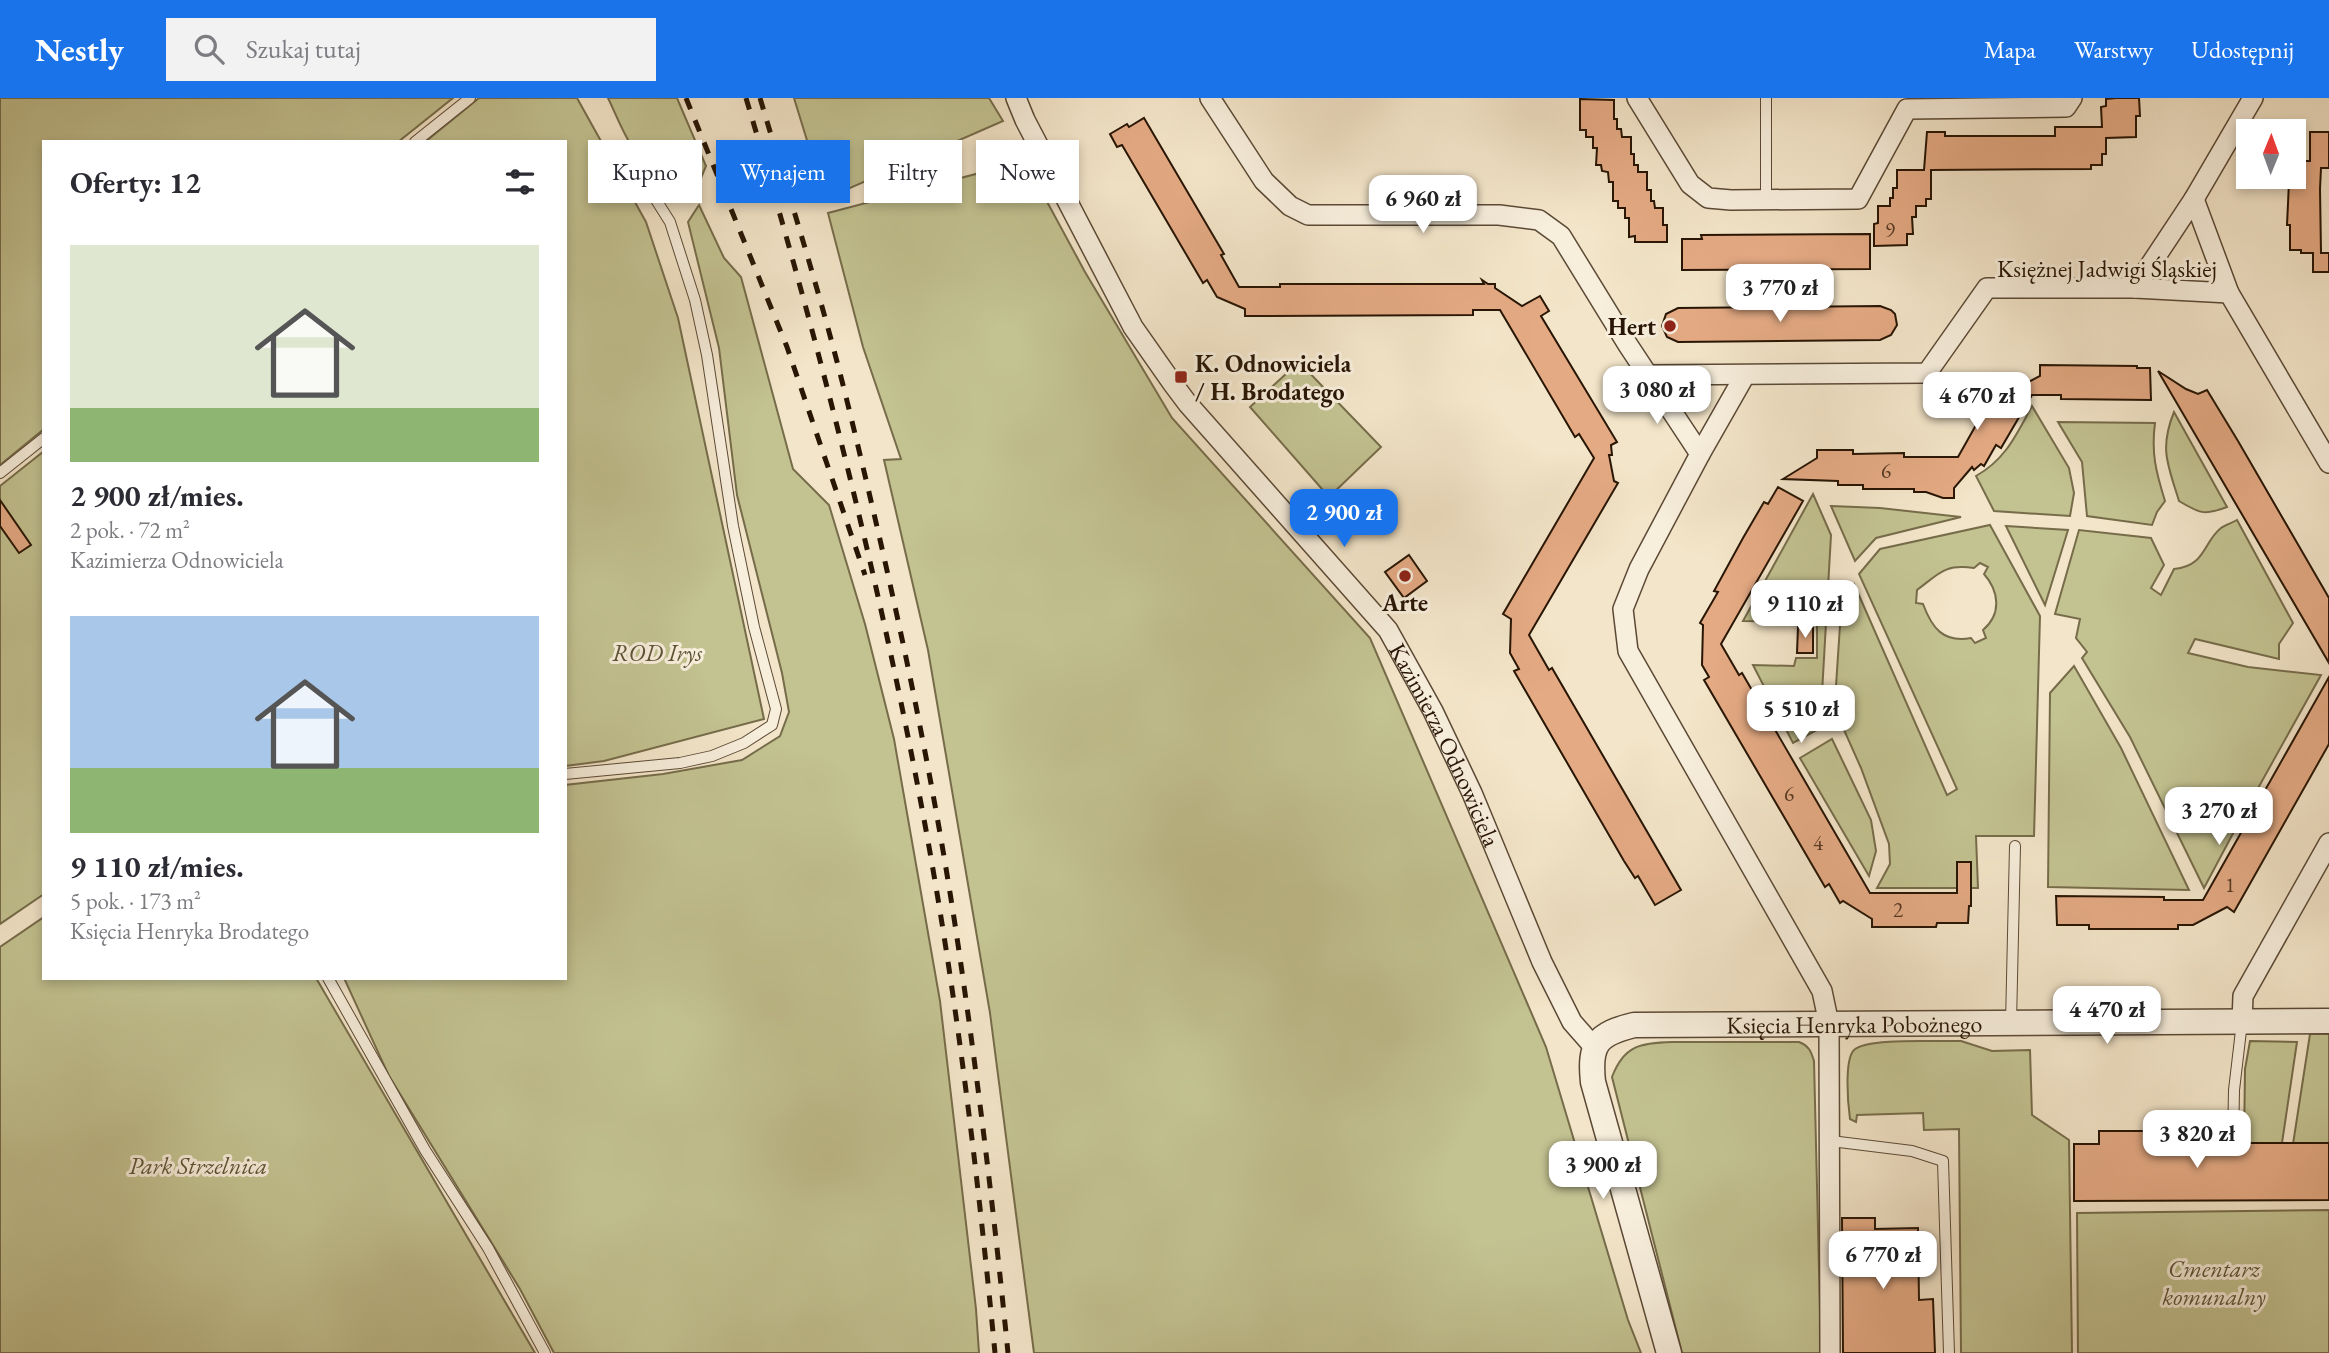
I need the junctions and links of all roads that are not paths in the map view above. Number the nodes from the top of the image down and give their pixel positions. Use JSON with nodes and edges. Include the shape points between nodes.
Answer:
{"nodes":[{"id":1,"x":470,"y":98,"type":"edge"},
{"id":2,"x":1016,"y":98,"type":"edge"},
{"id":3,"x":1210,"y":98,"type":"edge"},
{"id":4,"x":1637,"y":98,"type":"edge"},
{"id":5,"x":1766,"y":98,"type":"edge"},
{"id":6,"x":2072,"y":98,"type":"edge"},
{"id":7,"x":2253,"y":98,"type":"edge"},
{"id":8,"x":418,"y":140,"type":"edge"},
{"id":9,"x":2194,"y":199,"type":"junction"},
{"id":10,"x":1766,"y":200,"type":"junction"},
{"id":11,"x":658,"y":203,"type":"edge"},
{"id":12,"x":2135,"y":288,"type":"junction"},
{"id":13,"x":2229,"y":293,"type":"junction"},
{"id":14,"x":1648,"y":375,"type":"junction"},
{"id":15,"x":1745,"y":375,"type":"junction"},
{"id":16,"x":42,"y":440,"type":"edge"},
{"id":17,"x":1700,"y":454,"type":"junction"},
{"id":18,"x":2329,"y":463,"type":"edge"},
{"id":19,"x":0,"y":473,"type":"edge"},
{"id":20,"x":567,"y":774,"type":"edge"},
{"id":21,"x":2329,"y":843,"type":"edge"},
{"id":22,"x":2015,"y":846,"type":"dead end"},
{"id":23,"x":329,"y":980,"type":"edge"},
{"id":24,"x":2329,"y":1021,"type":"edge"},
{"id":25,"x":2242,"y":1022,"type":"junction"},
{"id":26,"x":1829,"y":1024,"type":"junction"},
{"id":27,"x":2011,"y":1024,"type":"junction"},
{"id":28,"x":1594,"y":1046,"type":"junction"},
{"id":29,"x":1831,"y":1141,"type":"junction"},
{"id":30,"x":2233,"y":1143,"type":"dead end"},
{"id":31,"x":545,"y":1353,"type":"edge"},
{"id":32,"x":1669,"y":1353,"type":"edge"},
{"id":33,"x":1830,"y":1353,"type":"edge"},
{"id":34,"x":1949,"y":1353,"type":"edge"}],
"edges":[{"from":1,"to":8,"type":"lane"},
{"from":2,"to":28,"type":"street","name":"Kazimierza Odnowiciela","via":[[1133,327],[1188,404],[1388,630],[1472,793],[1542,962],[1572,1022]]},
{"from":3,"to":14,"type":"street","via":[[1265,181],[1290,206],[1308,215],[1499,215],[1539,220],[1561,236]]},
{"from":4,"to":10,"type":"street","via":[[1690,184],[1708,198]]},
{"from":5,"to":10,"type":"lane"},
{"from":6,"to":10,"type":"street","via":[[2066,107],[1908,109],[1858,199]]},
{"from":7,"to":9,"type":"street"},
{"from":9,"to":12,"type":"street"},
{"from":9,"to":13,"type":"street"},
{"from":11,"to":20,"type":"lane","via":[[670,222],[695,300],[733,526],[776,709],[772,725],[712,756]]},
{"from":12,"to":13,"type":"street","name":"Księżnej Jadwigi Śląskiej"},
{"from":12,"to":15,"type":"street","name":"Księżnej Jadwigi Śląskiej","via":[[1987,288],[1927,373]]},
{"from":13,"to":18,"type":"street"},
{"from":14,"to":15,"type":"street","name":"Księżnej Jadwigi Śląskiej"},
{"from":14,"to":17,"type":"street"},
{"from":15,"to":17,"type":"street"},
{"from":16,"to":19,"type":"lane"},
{"from":17,"to":26,"type":"street","via":[[1623,609],[1628,651],[1822,991]]},
{"from":21,"to":25,"type":"street","via":[[2243,996]]},
{"from":22,"to":27,"type":"lane"},
{"from":23,"to":31,"type":"lane"},
{"from":24,"to":25,"type":"street","name":"Księcia Henryka Pobożnego"},
{"from":25,"to":27,"type":"street","name":"Księcia Henryka Pobożnego"},
{"from":25,"to":30,"type":"lane"},
{"from":26,"to":27,"type":"street","name":"Księcia Henryka Pobożnego"},
{"from":26,"to":28,"type":"street","name":"Księcia Henryka Pobożnego","via":[[1634,1025],[1608,1034]]},
{"from":26,"to":29,"type":"street"},
{"from":28,"to":32,"type":"street","via":[[1592,1082]]},
{"from":29,"to":33,"type":"street"},
{"from":29,"to":34,"type":"lane","via":[[1912,1151],[1943,1161]]}]}
